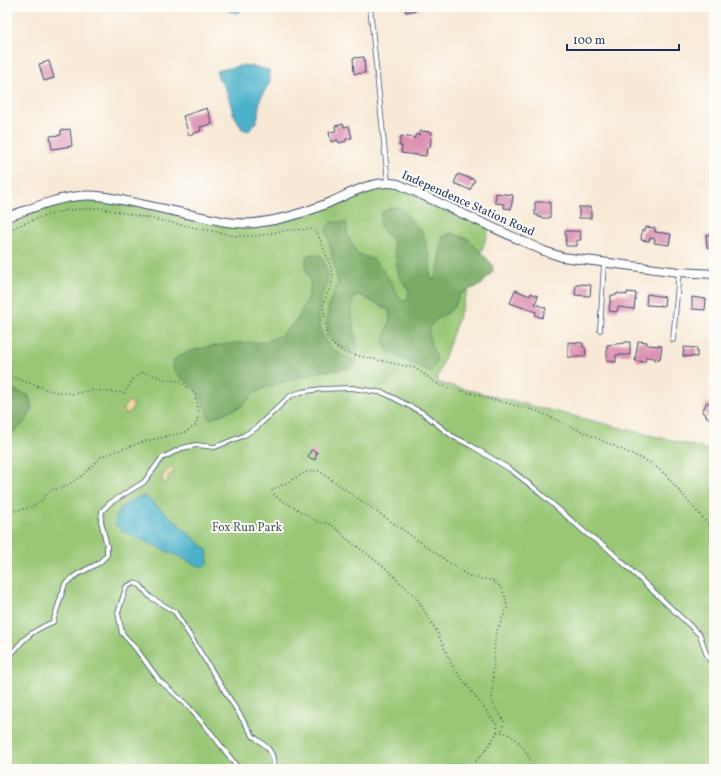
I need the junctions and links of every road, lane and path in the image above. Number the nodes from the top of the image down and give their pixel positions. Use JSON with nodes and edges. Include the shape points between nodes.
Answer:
{"nodes":[{"id":1,"x":370,"y":7,"type":"edge"},
{"id":2,"x":388,"y":182,"type":"junction"},
{"id":3,"x":7,"y":217,"type":"edge"},
{"id":4,"x":7,"y":233,"type":"edge"},
{"id":5,"x":604,"y":263,"type":"junction"},
{"id":6,"x":679,"y":272,"type":"junction"},
{"id":7,"x":714,"y":274,"type":"edge"},
{"id":8,"x":600,"y":330,"type":"dead end"},
{"id":9,"x":673,"y":340,"type":"dead end"},
{"id":10,"x":7,"y":376,"type":"edge"},
{"id":11,"x":7,"y":512,"type":"edge"},
{"id":12,"x":714,"y":531,"type":"edge"},
{"id":13,"x":7,"y":660,"type":"edge"},
{"id":14,"x":714,"y":668,"type":"edge"},
{"id":15,"x":497,"y":732,"type":"junction"},
{"id":16,"x":502,"y":732,"type":"junction"},
{"id":17,"x":239,"y":769,"type":"edge"},
{"id":18,"x":273,"y":769,"type":"edge"},
{"id":19,"x":467,"y":769,"type":"edge"},
{"id":20,"x":536,"y":769,"type":"edge"}],
"edges":[{"from":1,"to":2,"type":"lane"},
{"from":2,"to":3,"type":"street","name":"Independence Station Road","via":[[373,184],[303,213],[256,223],[219,221],[97,196],[60,200]]},
{"from":2,"to":5,"type":"street","name":"Independence Station Road","via":[[398,184],[544,251],[571,259]]},
{"from":4,"to":12,"type":"path","via":[[38,218],[67,210],[100,208],[236,236],[312,229],[318,234],[333,273],[331,286],[323,303],[327,338],[332,344],[346,353],[415,368],[439,385],[537,411],[649,462],[664,473]]},
{"from":5,"to":6,"type":"street","name":"Independence Station Road"},
{"from":5,"to":8,"type":"lane"},
{"from":6,"to":7,"type":"street","name":"Independence Station Road"},
{"from":6,"to":9,"type":"lane"},
{"from":10,"to":11,"type":"path","via":[[52,391],[73,394],[94,390],[124,393],[134,378],[143,372],[180,381],[195,394],[199,413],[196,425],[186,432],[146,441],[102,456],[84,474],[65,487],[51,490],[40,502],[29,508]]},
{"from":13,"to":14,"type":"lane","via":[[20,642],[37,629],[53,622],[65,584],[99,563],[107,555],[101,521],[102,511],[110,503],[144,482],[162,458],[182,448],[196,445],[215,447],[242,436],[256,428],[290,396],[320,389],[352,388],[384,393],[423,412],[452,436],[511,470],[533,487],[587,534],[606,547],[700,635]]},
{"from":15,"to":16,"type":"path"},
{"from":15,"to":16,"type":"path","via":[[496,725],[453,667],[436,630],[416,597],[335,527],[318,522],[275,496],[272,490],[310,470],[319,471],[467,575],[492,580],[500,586],[507,608],[495,635],[492,701],[504,720]]},
{"from":15,"to":19,"type":"path","via":[[480,758]]},
{"from":16,"to":20,"type":"path","via":[[516,739]]},
{"from":17,"to":18,"type":"lane","via":[[186,704],[159,680],[122,633],[118,613],[126,587],[134,583],[140,585],[150,597],[175,612],[253,736],[271,751]]}]}
